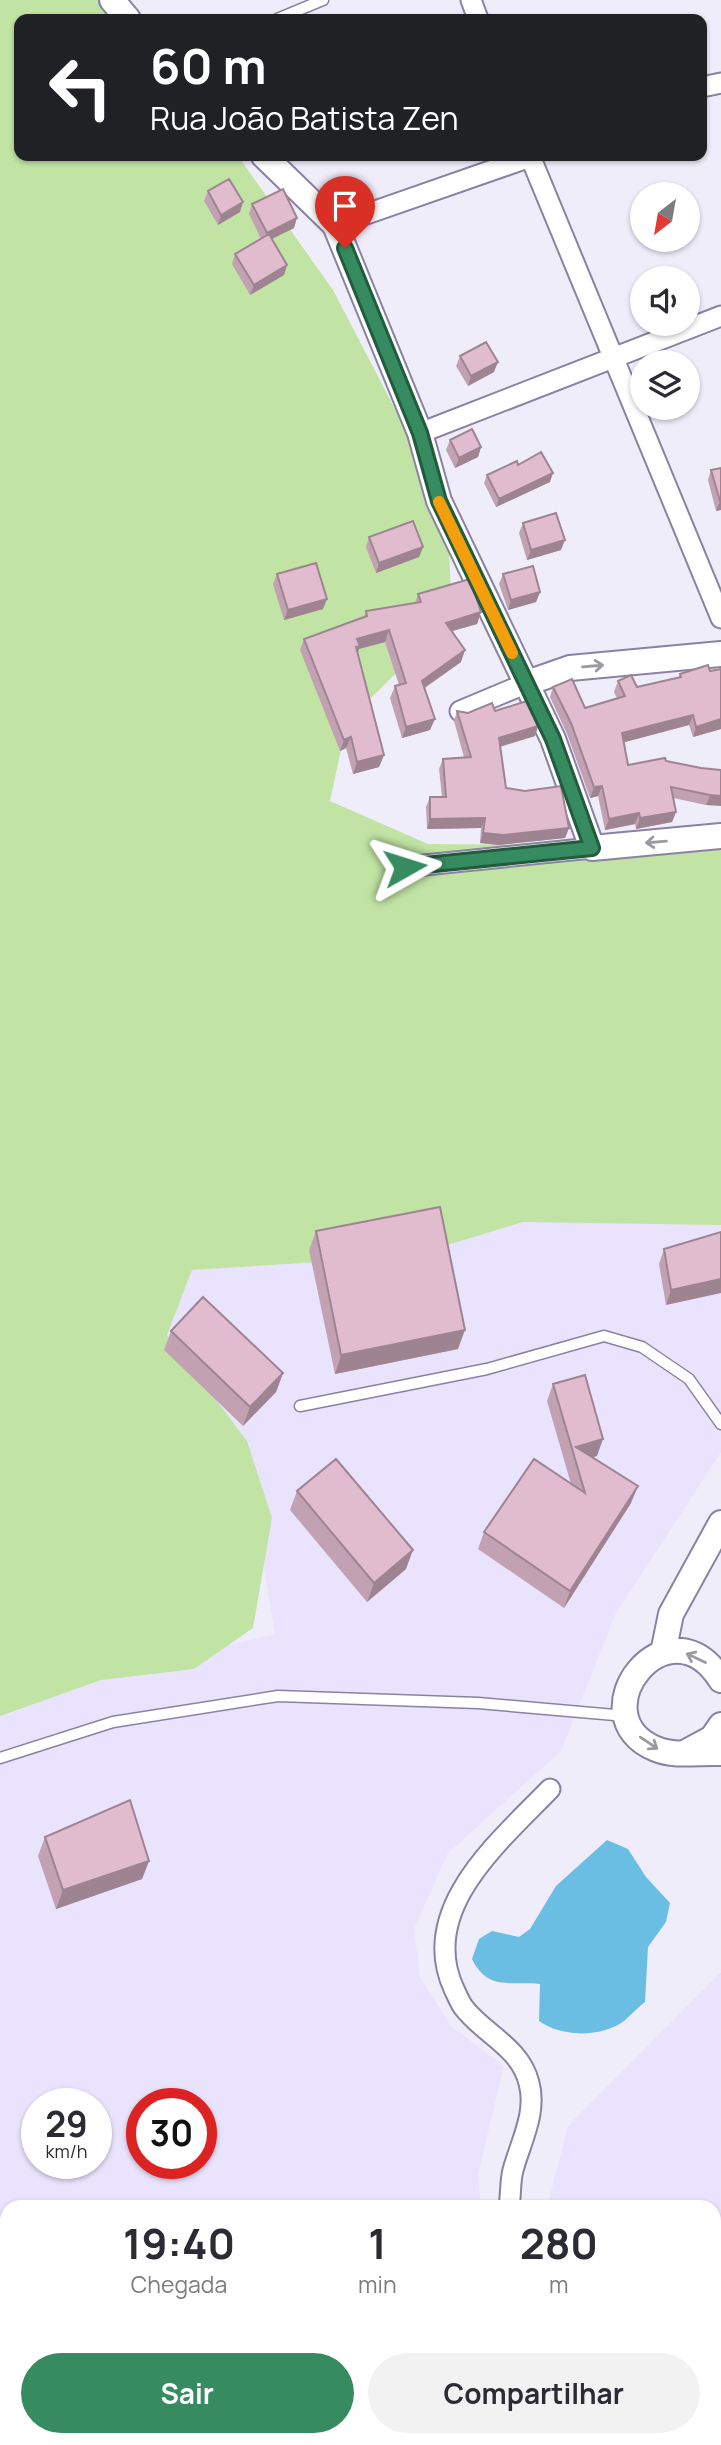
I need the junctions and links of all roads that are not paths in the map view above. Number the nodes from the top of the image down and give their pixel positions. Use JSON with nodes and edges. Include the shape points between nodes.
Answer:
{"nodes":[{"id":1,"x":112,"y":0,"type":"edge"},
{"id":2,"x":323,"y":0,"type":"edge"},
{"id":3,"x":124,"y":14,"type":"edge"},
{"id":4,"x":289,"y":14,"type":"edge"},
{"id":5,"x":269,"y":161,"type":"edge"},
{"id":6,"x":517,"y":161,"type":"edge"},
{"id":7,"x":533,"y":161,"type":"edge"},
{"id":8,"x":335,"y":225,"type":"junction"},
{"id":9,"x":721,"y":316,"type":"edge"},
{"id":10,"x":614,"y":359,"type":"junction"},
{"id":11,"x":420,"y":433,"type":"junction"},
{"id":12,"x":721,"y":618,"type":"edge"},
{"id":13,"x":721,"y":654,"type":"edge"},
{"id":14,"x":527,"y":683,"type":"junction"},
{"id":15,"x":460,"y":711,"type":"edge"},
{"id":16,"x":721,"y":836,"type":"edge"},
{"id":17,"x":592,"y":848,"type":"junction"},
{"id":18,"x":405,"y":867,"type":"dead end"},
{"id":19,"x":300,"y":1406,"type":"dead end"},
{"id":20,"x":721,"y":1424,"type":"edge"},
{"id":21,"x":721,"y":1523,"type":"edge"},
{"id":22,"x":663,"y":1653,"type":"junction"},
{"id":23,"x":721,"y":1680,"type":"edge"},
{"id":24,"x":626,"y":1716,"type":"junction"},
{"id":25,"x":721,"y":1725,"type":"edge"},
{"id":26,"x":685,"y":1752,"type":"junction"},
{"id":27,"x":721,"y":1753,"type":"edge"},
{"id":28,"x":0,"y":1759,"type":"edge"},
{"id":29,"x":551,"y":1789,"type":"dead end"},
{"id":30,"x":510,"y":2200,"type":"edge"}],
"edges":[{"from":1,"to":3,"type":"street"},
{"from":2,"to":4,"type":"lane"},
{"from":5,"to":8,"type":"street"},
{"from":6,"to":8,"type":"street"},
{"from":7,"to":10,"type":"street"},
{"from":8,"to":11,"type":"street"},
{"from":9,"to":10,"type":"street"},
{"from":10,"to":11,"type":"street"},
{"from":10,"to":12,"type":"street"},
{"from":11,"to":14,"type":"street","via":[[439,501]]},
{"from":14,"to":13,"type":"street","one_way":true,"via":[[570,668]]},
{"from":14,"to":15,"type":"street"},
{"from":14,"to":17,"type":"street","via":[[553,739]]},
{"from":16,"to":17,"type":"street","one_way":true},
{"from":17,"to":18,"type":"street"},
{"from":19,"to":20,"type":"lane","via":[[488,1369],[604,1336],[642,1347],[689,1379]]},
{"from":21,"to":22,"type":"street","via":[[671,1614]]},
{"from":23,"to":22,"type":"street","one_way":true,"via":[[702,1659],[688,1653]]},
{"from":22,"to":24,"type":"street","via":[[634,1672],[624,1701]]},
{"from":24,"to":26,"type":"street","one_way":true,"via":[[633,1730],[655,1749]]},
{"from":24,"to":28,"type":"lane","via":[[478,1703],[278,1696],[113,1722]]},
{"from":25,"to":26,"type":"street","via":[[712,1738]]},
{"from":26,"to":27,"type":"street"},
{"from":29,"to":30,"type":"street","via":[[459,1892],[443,1937],[446,1970],[463,2007],[508,2046],[528,2080],[533,2108],[512,2173]]}]}
